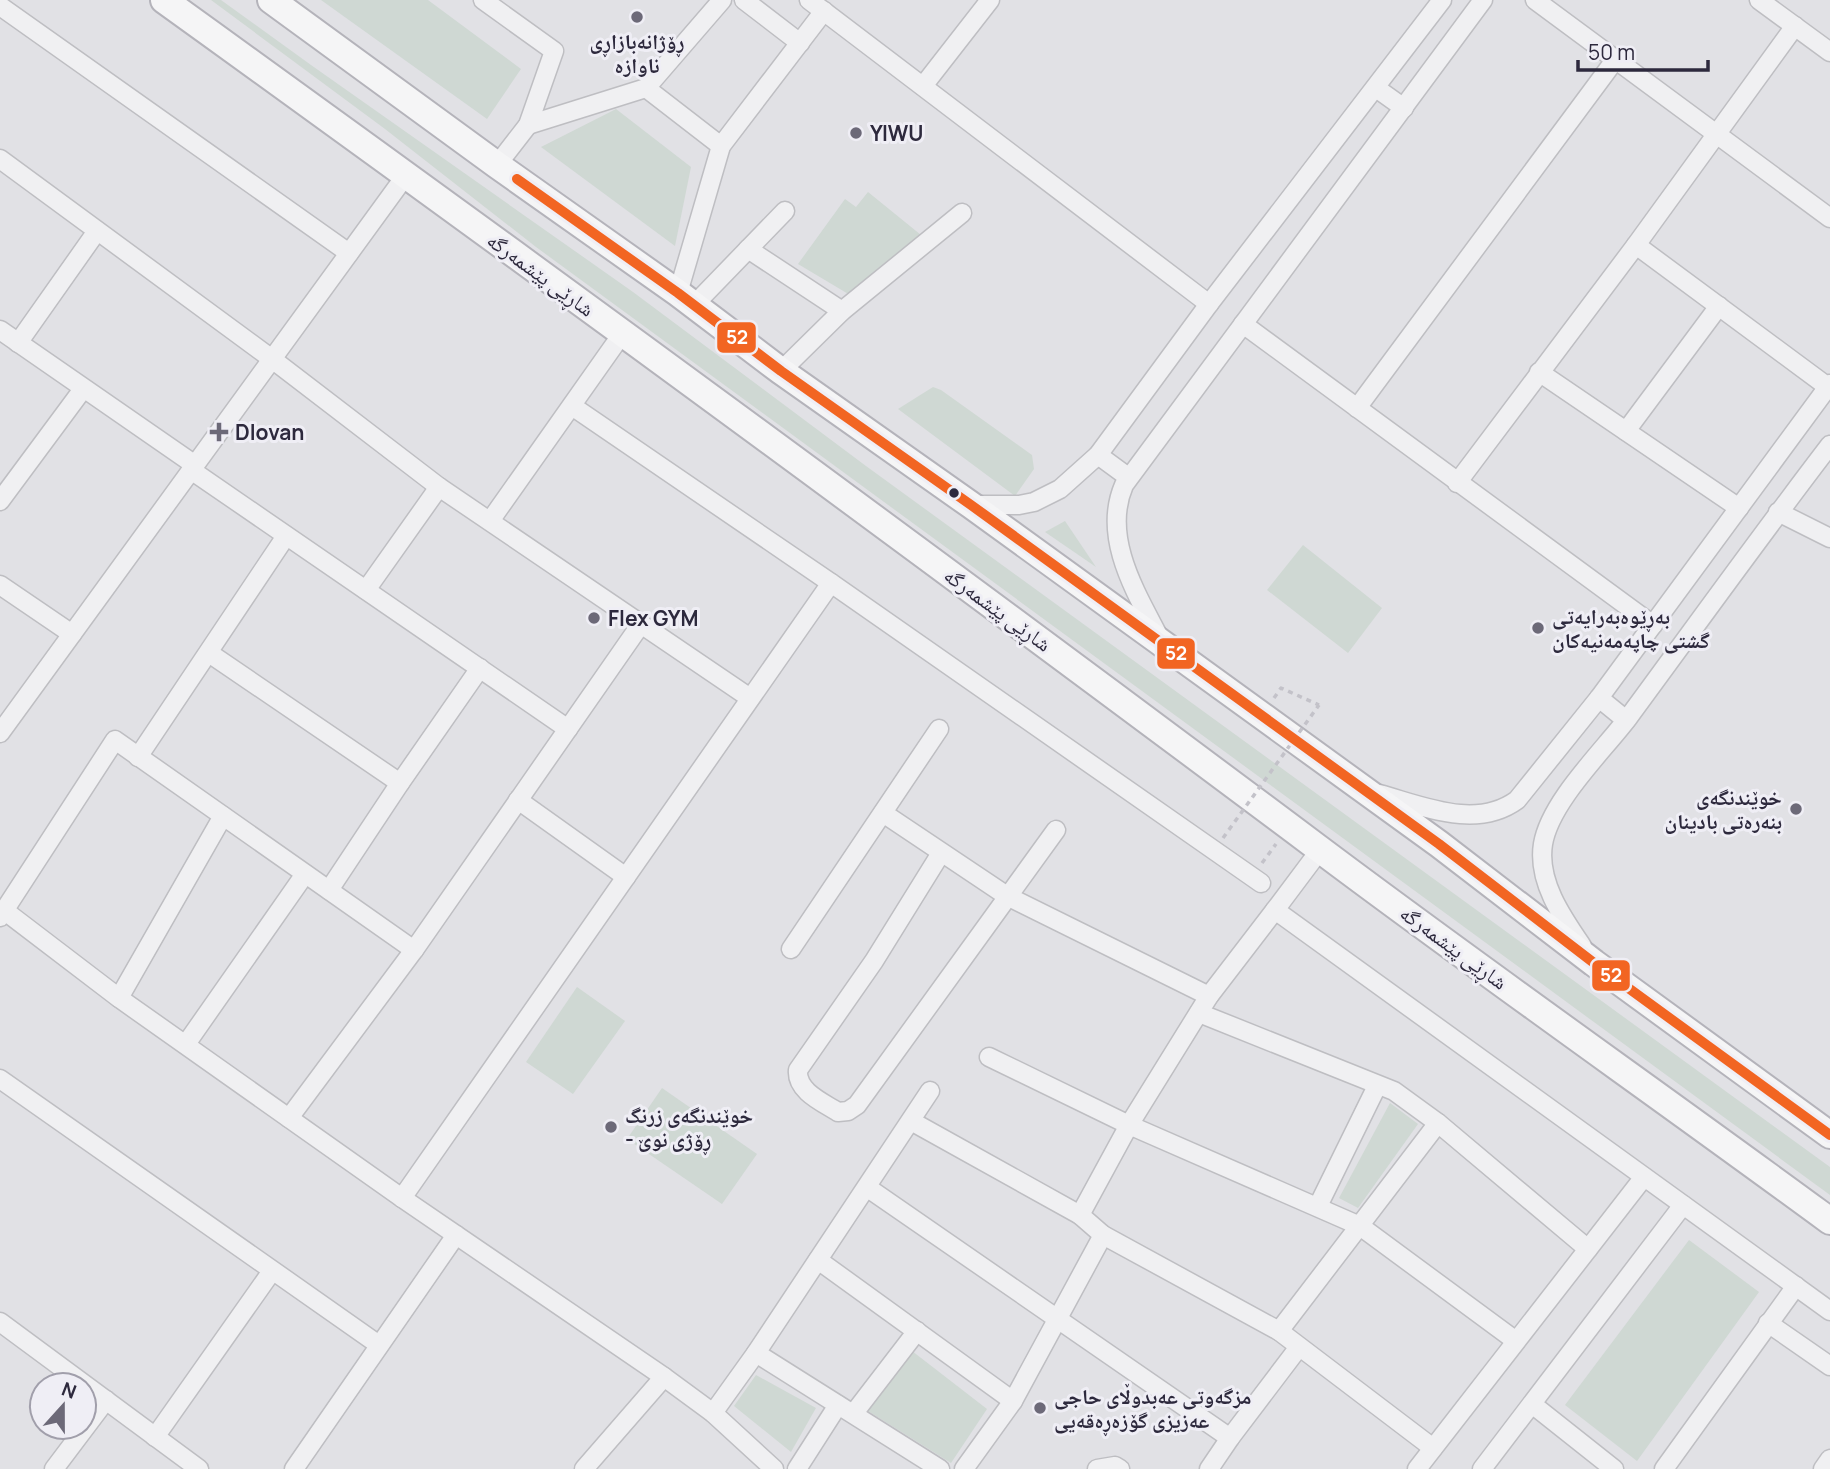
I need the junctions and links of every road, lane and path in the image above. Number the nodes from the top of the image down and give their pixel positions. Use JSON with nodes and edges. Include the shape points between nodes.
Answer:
{"nodes":[{"id":1,"x":164,"y":0,"type":"edge"},
{"id":2,"x":483,"y":0,"type":"edge"},
{"id":3,"x":722,"y":0,"type":"edge"},
{"id":4,"x":744,"y":0,"type":"edge"},
{"id":5,"x":809,"y":0,"type":"edge"},
{"id":6,"x":990,"y":0,"type":"edge"},
{"id":7,"x":1442,"y":0,"type":"edge"},
{"id":8,"x":1483,"y":0,"type":"edge"},
{"id":9,"x":1535,"y":0,"type":"edge"},
{"id":10,"x":1759,"y":0,"type":"edge"},
{"id":11,"x":276,"y":1,"type":"edge"},
{"id":12,"x":2,"y":10,"type":"edge"},
{"id":13,"x":824,"y":11,"type":"junction"},
{"id":14,"x":1795,"y":26,"type":"junction"},
{"id":15,"x":800,"y":43,"type":"junction"},
{"id":16,"x":1830,"y":52,"type":"edge"},
{"id":17,"x":1615,"y":60,"type":"junction"},
{"id":18,"x":923,"y":86,"type":"junction"},
{"id":19,"x":646,"y":88,"type":"junction"},
{"id":20,"x":1376,"y":88,"type":"junction"},
{"id":21,"x":1404,"y":108,"type":"junction"},
{"id":22,"x":528,"y":125,"type":"junction"},
{"id":23,"x":1714,"y":134,"type":"junction"},
{"id":24,"x":721,"y":146,"type":"junction"},
{"id":25,"x":0,"y":159,"type":"edge"},
{"id":26,"x":497,"y":165,"type":"junction"},
{"id":27,"x":406,"y":174,"type":"junction"},
{"id":28,"x":785,"y":211,"type":"dead end"},
{"id":29,"x":962,"y":213,"type":"dead end"},
{"id":30,"x":1830,"y":218,"type":"edge"},
{"id":31,"x":97,"y":231,"type":"junction"},
{"id":32,"x":1636,"y":244,"type":"junction"},
{"id":33,"x":748,"y":249,"type":"junction"},
{"id":34,"x":349,"y":253,"type":"junction"},
{"id":35,"x":686,"y":299,"type":"junction"},
{"id":36,"x":1209,"y":304,"type":"junction"},
{"id":37,"x":1718,"y":306,"type":"junction"},
{"id":38,"x":842,"y":312,"type":"junction"},
{"id":39,"x":1243,"y":324,"type":"junction"},
{"id":40,"x":0,"y":330,"type":"edge"},
{"id":41,"x":622,"y":334,"type":"junction"},
{"id":42,"x":18,"y":343,"type":"junction"},
{"id":43,"x":272,"y":359,"type":"junction"},
{"id":44,"x":781,"y":371,"type":"junction"},
{"id":45,"x":1539,"y":372,"type":"junction"},
{"id":46,"x":1829,"y":386,"type":"edge"},
{"id":47,"x":83,"y":389,"type":"junction"},
{"id":48,"x":572,"y":406,"type":"junction"},
{"id":49,"x":1357,"y":408,"type":"junction"},
{"id":50,"x":1626,"y":431,"type":"junction"},
{"id":51,"x":1830,"y":444,"type":"edge"},
{"id":52,"x":1098,"y":455,"type":"junction"},
{"id":53,"x":193,"y":468,"type":"junction"},
{"id":54,"x":1128,"y":477,"type":"junction"},
{"id":55,"x":6,"y":479,"type":"edge"},
{"id":56,"x":1457,"y":483,"type":"junction"},
{"id":57,"x":439,"y":487,"type":"junction"},
{"id":58,"x":0,"y":501,"type":"edge"},
{"id":59,"x":971,"y":505,"type":"junction"},
{"id":60,"x":1739,"y":508,"type":"junction"},
{"id":61,"x":1778,"y":512,"type":"junction"},
{"id":62,"x":490,"y":521,"type":"junction"},
{"id":63,"x":286,"y":536,"type":"junction"},
{"id":64,"x":1830,"y":538,"type":"edge"},
{"id":65,"x":831,"y":583,"type":"junction"},
{"id":66,"x":0,"y":584,"type":"edge"},
{"id":67,"x":366,"y":590,"type":"junction"},
{"id":68,"x":641,"y":624,"type":"junction"},
{"id":69,"x":1653,"y":625,"type":"junction"},
{"id":70,"x":72,"y":634,"type":"junction"},
{"id":71,"x":1164,"y":646,"type":"junction"},
{"id":72,"x":209,"y":653,"type":"junction"},
{"id":73,"x":480,"y":668,"type":"junction"},
{"id":74,"x":1281,"y":688,"type":"dead end"},
{"id":75,"x":750,"y":698,"type":"junction"},
{"id":76,"x":1598,"y":698,"type":"junction"},
{"id":77,"x":1626,"y":720,"type":"junction"},
{"id":78,"x":568,"y":729,"type":"junction"},
{"id":79,"x":939,"y":729,"type":"dead end"},
{"id":80,"x":0,"y":733,"type":"edge"},
{"id":81,"x":138,"y":757,"type":"junction"},
{"id":82,"x":400,"y":783,"type":"junction"},
{"id":83,"x":1363,"y":790,"type":"junction"},
{"id":84,"x":519,"y":800,"type":"junction"},
{"id":85,"x":883,"y":813,"type":"junction"},
{"id":86,"x":223,"y":816,"type":"junction"},
{"id":87,"x":1289,"y":826,"type":"junction"},
{"id":88,"x":1056,"y":830,"type":"dead end"},
{"id":89,"x":1223,"y":838,"type":"dead end"},
{"id":90,"x":1320,"y":850,"type":"junction"},
{"id":91,"x":940,"y":853,"type":"junction"},
{"id":92,"x":305,"y":874,"type":"junction"},
{"id":93,"x":1260,"y":875,"type":"joint"},
{"id":94,"x":626,"y":877,"type":"junction"},
{"id":95,"x":329,"y":890,"type":"junction"},
{"id":96,"x":1007,"y":896,"type":"junction"},
{"id":97,"x":1275,"y":910,"type":"junction"},
{"id":98,"x":2,"y":914,"type":"edge"},
{"id":99,"x":792,"y":949,"type":"dead end"},
{"id":100,"x":414,"y":950,"type":"junction"},
{"id":101,"x":1594,"y":963,"type":"junction"},
{"id":102,"x":1209,"y":996,"type":"junction"},
{"id":103,"x":119,"y":998,"type":"junction"},
{"id":104,"x":1199,"y":1013,"type":"junction"},
{"id":105,"x":186,"y":1044,"type":"junction"},
{"id":106,"x":989,"y":1056,"type":"dead end"},
{"id":107,"x":0,"y":1079,"type":"edge"},
{"id":108,"x":1377,"y":1086,"type":"junction"},
{"id":109,"x":930,"y":1091,"type":"dead end"},
{"id":110,"x":289,"y":1118,"type":"junction"},
{"id":111,"x":911,"y":1121,"type":"junction"},
{"id":112,"x":1438,"y":1123,"type":"junction"},
{"id":113,"x":1129,"y":1125,"type":"junction"},
{"id":114,"x":1830,"y":1135,"type":"edge"},
{"id":115,"x":1644,"y":1177,"type":"junction"},
{"id":116,"x":868,"y":1188,"type":"junction"},
{"id":117,"x":402,"y":1198,"type":"junction"},
{"id":118,"x":1683,"y":1205,"type":"junction"},
{"id":119,"x":1318,"y":1206,"type":"junction"},
{"id":120,"x":1080,"y":1215,"type":"junction"},
{"id":121,"x":1830,"y":1221,"type":"edge"},
{"id":122,"x":1360,"y":1226,"type":"junction"},
{"id":123,"x":1103,"y":1234,"type":"junction"},
{"id":124,"x":456,"y":1235,"type":"junction"},
{"id":125,"x":1588,"y":1249,"type":"junction"},
{"id":126,"x":818,"y":1260,"type":"junction"},
{"id":127,"x":272,"y":1271,"type":"junction"},
{"id":128,"x":1796,"y":1286,"type":"junction"},
{"id":129,"x":1830,"y":1311,"type":"edge"},
{"id":130,"x":1056,"y":1319,"type":"junction"},
{"id":131,"x":0,"y":1322,"type":"edge"},
{"id":132,"x":1768,"y":1322,"type":"junction"},
{"id":133,"x":917,"y":1331,"type":"junction"},
{"id":134,"x":1279,"y":1331,"type":"junction"},
{"id":135,"x":1516,"y":1341,"type":"junction"},
{"id":136,"x":379,"y":1345,"type":"junction"},
{"id":137,"x":1299,"y":1347,"type":"junction"},
{"id":138,"x":756,"y":1353,"type":"junction"},
{"id":139,"x":1830,"y":1366,"type":"edge"},
{"id":140,"x":664,"y":1377,"type":"junction"},
{"id":141,"x":106,"y":1400,"type":"junction"},
{"id":142,"x":1013,"y":1401,"type":"junction"},
{"id":143,"x":1532,"y":1404,"type":"junction"},
{"id":144,"x":846,"y":1409,"type":"junction"},
{"id":145,"x":713,"y":1413,"type":"junction"},
{"id":146,"x":155,"y":1437,"type":"junction"},
{"id":147,"x":1230,"y":1438,"type":"junction"},
{"id":148,"x":1433,"y":1448,"type":"junction"},
{"id":149,"x":1830,"y":1459,"type":"edge"},
{"id":150,"x":54,"y":1469,"type":"edge"},
{"id":151,"x":199,"y":1469,"type":"edge"},
{"id":152,"x":294,"y":1469,"type":"edge"},
{"id":153,"x":584,"y":1469,"type":"edge"},
{"id":154,"x":774,"y":1469,"type":"edge"},
{"id":155,"x":797,"y":1469,"type":"edge"},
{"id":156,"x":940,"y":1469,"type":"edge"},
{"id":157,"x":964,"y":1469,"type":"edge"},
{"id":158,"x":1097,"y":1469,"type":"edge"},
{"id":159,"x":1120,"y":1469,"type":"edge"},
{"id":160,"x":1209,"y":1469,"type":"edge"},
{"id":161,"x":1417,"y":1469,"type":"edge"},
{"id":162,"x":1482,"y":1469,"type":"edge"},
{"id":163,"x":1615,"y":1469,"type":"edge"},
{"id":164,"x":1664,"y":1469,"type":"edge"},
{"id":165,"x":1823,"y":1469,"type":"edge"}],
"edges":[{"from":1,"to":27,"type":"highway","name":"شاڕێی پێشمەرگە"},
{"from":2,"to":22,"type":"street","via":[[554,51]]},
{"from":3,"to":19,"type":"street"},
{"from":4,"to":15,"type":"street"},
{"from":5,"to":13,"type":"street"},
{"from":6,"to":18,"type":"street"},
{"from":7,"to":20,"type":"street"},
{"from":8,"to":21,"type":"street"},
{"from":9,"to":17,"type":"street"},
{"from":10,"to":14,"type":"street"},
{"from":11,"to":26,"type":"highway"},
{"from":12,"to":34,"type":"street"},
{"from":13,"to":15,"type":"street"},
{"from":13,"to":18,"type":"street"},
{"from":14,"to":16,"type":"street"},
{"from":14,"to":23,"type":"street"},
{"from":15,"to":24,"type":"street"},
{"from":17,"to":23,"type":"street"},
{"from":17,"to":49,"type":"street"},
{"from":18,"to":36,"type":"street"},
{"from":19,"to":22,"type":"street"},
{"from":19,"to":24,"type":"street"},
{"from":20,"to":21,"type":"street"},
{"from":20,"to":36,"type":"street"},
{"from":21,"to":39,"type":"street"},
{"from":22,"to":26,"type":"street"},
{"from":23,"to":30,"type":"street"},
{"from":23,"to":32,"type":"street"},
{"from":24,"to":35,"type":"street"},
{"from":25,"to":31,"type":"street"},
{"from":26,"to":35,"type":"highway"},
{"from":27,"to":34,"type":"street"},
{"from":27,"to":41,"type":"highway","name":"شاڕێی پێشمەرگە"},
{"from":28,"to":33,"type":"street"},
{"from":29,"to":38,"type":"street"},
{"from":31,"to":42,"type":"street"},
{"from":31,"to":43,"type":"street"},
{"from":32,"to":37,"type":"street"},
{"from":32,"to":45,"type":"street"},
{"from":33,"to":35,"type":"street"},
{"from":33,"to":38,"type":"street"},
{"from":34,"to":43,"type":"street"},
{"from":35,"to":44,"type":"highway"},
{"from":36,"to":52,"type":"street"},
{"from":37,"to":46,"type":"street"},
{"from":37,"to":50,"type":"street"},
{"from":38,"to":44,"type":"street"},
{"from":39,"to":49,"type":"street"},
{"from":39,"to":54,"type":"street"},
{"from":40,"to":42,"type":"street"},
{"from":41,"to":48,"type":"street"},
{"from":41,"to":87,"type":"highway","name":"شاڕێی پێشمەرگە"},
{"from":42,"to":47,"type":"street"},
{"from":43,"to":53,"type":"street"},
{"from":43,"to":57,"type":"street"},
{"from":44,"to":59,"type":"highway"},
{"from":45,"to":50,"type":"street"},
{"from":45,"to":56,"type":"street"},
{"from":46,"to":60,"type":"street"},
{"from":47,"to":53,"type":"street"},
{"from":47,"to":55,"type":"street"},
{"from":48,"to":62,"type":"street"},
{"from":48,"to":65,"type":"street"},
{"from":49,"to":56,"type":"street"},
{"from":50,"to":60,"type":"street"},
{"from":51,"to":61,"type":"street"},
{"from":52,"to":54,"type":"street"},
{"from":52,"to":59,"type":"street","via":[[1060,489],[1034,502]]},
{"from":53,"to":63,"type":"street"},
{"from":53,"to":70,"type":"street"},
{"from":54,"to":71,"type":"street","via":[[1117,511],[1120,547],[1132,584]]},
{"from":55,"to":58,"type":"street"},
{"from":56,"to":69,"type":"street"},
{"from":57,"to":62,"type":"street"},
{"from":57,"to":67,"type":"street"},
{"from":59,"to":71,"type":"highway"},
{"from":60,"to":69,"type":"street"},
{"from":61,"to":64,"type":"street"},
{"from":61,"to":77,"type":"street"},
{"from":62,"to":68,"type":"street"},
{"from":63,"to":67,"type":"street"},
{"from":63,"to":72,"type":"street"},
{"from":65,"to":75,"type":"street"},
{"from":65,"to":93,"type":"street"},
{"from":66,"to":70,"type":"street"},
{"from":67,"to":73,"type":"street"},
{"from":68,"to":75,"type":"street"},
{"from":68,"to":78,"type":"street"},
{"from":69,"to":76,"type":"street"},
{"from":70,"to":80,"type":"street"},
{"from":71,"to":83,"type":"highway"},
{"from":72,"to":81,"type":"street"},
{"from":72,"to":82,"type":"street"},
{"from":73,"to":78,"type":"street"},
{"from":73,"to":82,"type":"street"},
{"from":74,"to":89,"type":"path","bridge":true,"via":[[1319,705]]},
{"from":75,"to":94,"type":"street"},
{"from":76,"to":77,"type":"street"},
{"from":76,"to":83,"type":"street","via":[[1525,792],[1500,811],[1454,813]]},
{"from":77,"to":101,"type":"street","via":[[1556,811],[1542,850],[1553,897]]},
{"from":78,"to":84,"type":"street"},
{"from":79,"to":85,"type":"street"},
{"from":81,"to":86,"type":"street"},
{"from":81,"to":98,"type":"street","via":[[115,740]]},
{"from":82,"to":95,"type":"street"},
{"from":83,"to":101,"type":"highway"},
{"from":84,"to":94,"type":"street"},
{"from":84,"to":100,"type":"street"},
{"from":85,"to":91,"type":"street"},
{"from":85,"to":99,"type":"street"},
{"from":86,"to":92,"type":"street"},
{"from":86,"to":103,"type":"street"},
{"from":87,"to":90,"type":"highway","name":"شاڕێی پێشمەرگە"},
{"from":87,"to":93,"type":"path"},
{"from":88,"to":96,"type":"street"},
{"from":90,"to":97,"type":"street"},
{"from":90,"to":121,"type":"highway","name":"شاڕێی پێشمەرگە"},
{"from":91,"to":96,"type":"street"},
{"from":91,"to":96,"type":"street","via":[[874,961],[798,1070],[802,1087],[838,1112],[857,1105]]},
{"from":92,"to":95,"type":"street"},
{"from":92,"to":105,"type":"street"},
{"from":94,"to":117,"type":"street"},
{"from":95,"to":100,"type":"street"},
{"from":96,"to":102,"type":"street"},
{"from":97,"to":102,"type":"street"},
{"from":97,"to":115,"type":"street"},
{"from":98,"to":103,"type":"street"},
{"from":100,"to":110,"type":"street"},
{"from":101,"to":114,"type":"highway"},
{"from":102,"to":104,"type":"street"},
{"from":103,"to":105,"type":"street"},
{"from":104,"to":108,"type":"street"},
{"from":104,"to":113,"type":"street"},
{"from":105,"to":110,"type":"street"},
{"from":106,"to":113,"type":"street"},
{"from":107,"to":127,"type":"street"},
{"from":108,"to":112,"type":"street","via":[[1394,1091]]},
{"from":108,"to":119,"type":"street"},
{"from":109,"to":111,"type":"street"},
{"from":110,"to":117,"type":"street"},
{"from":111,"to":116,"type":"street"},
{"from":111,"to":120,"type":"street"},
{"from":112,"to":122,"type":"street"},
{"from":112,"to":125,"type":"street"},
{"from":113,"to":119,"type":"street"},
{"from":113,"to":120,"type":"street"},
{"from":115,"to":118,"type":"street"},
{"from":115,"to":125,"type":"street"},
{"from":116,"to":126,"type":"street"},
{"from":116,"to":130,"type":"street"},
{"from":117,"to":124,"type":"street"},
{"from":118,"to":128,"type":"street"},
{"from":118,"to":143,"type":"street"},
{"from":119,"to":122,"type":"street"},
{"from":120,"to":123,"type":"street"},
{"from":122,"to":134,"type":"street"},
{"from":122,"to":135,"type":"street"},
{"from":123,"to":130,"type":"street"},
{"from":123,"to":134,"type":"street"},
{"from":124,"to":136,"type":"street"},
{"from":124,"to":140,"type":"street"},
{"from":125,"to":135,"type":"street"},
{"from":126,"to":133,"type":"street"},
{"from":126,"to":138,"type":"street"},
{"from":127,"to":136,"type":"street"},
{"from":127,"to":146,"type":"street"},
{"from":128,"to":129,"type":"street"},
{"from":128,"to":132,"type":"street"},
{"from":130,"to":142,"type":"street"},
{"from":130,"to":147,"type":"street"},
{"from":131,"to":141,"type":"street"},
{"from":132,"to":139,"type":"street"},
{"from":132,"to":164,"type":"street"},
{"from":133,"to":142,"type":"street"},
{"from":133,"to":144,"type":"street"},
{"from":134,"to":137,"type":"street"},
{"from":135,"to":148,"type":"street"},
{"from":136,"to":152,"type":"street"},
{"from":137,"to":147,"type":"street"},
{"from":137,"to":148,"type":"street"},
{"from":138,"to":144,"type":"street"},
{"from":138,"to":145,"type":"street"},
{"from":140,"to":145,"type":"street"},
{"from":140,"to":153,"type":"street"},
{"from":141,"to":146,"type":"street"},
{"from":141,"to":150,"type":"street"},
{"from":142,"to":157,"type":"street"},
{"from":143,"to":162,"type":"street"},
{"from":143,"to":163,"type":"street"},
{"from":144,"to":155,"type":"street"},
{"from":144,"to":156,"type":"street"},
{"from":145,"to":154,"type":"street"},
{"from":146,"to":151,"type":"street"},
{"from":147,"to":160,"type":"street"},
{"from":148,"to":161,"type":"street"},
{"from":149,"to":165,"type":"street"},
{"from":158,"to":159,"type":"street"}]}
